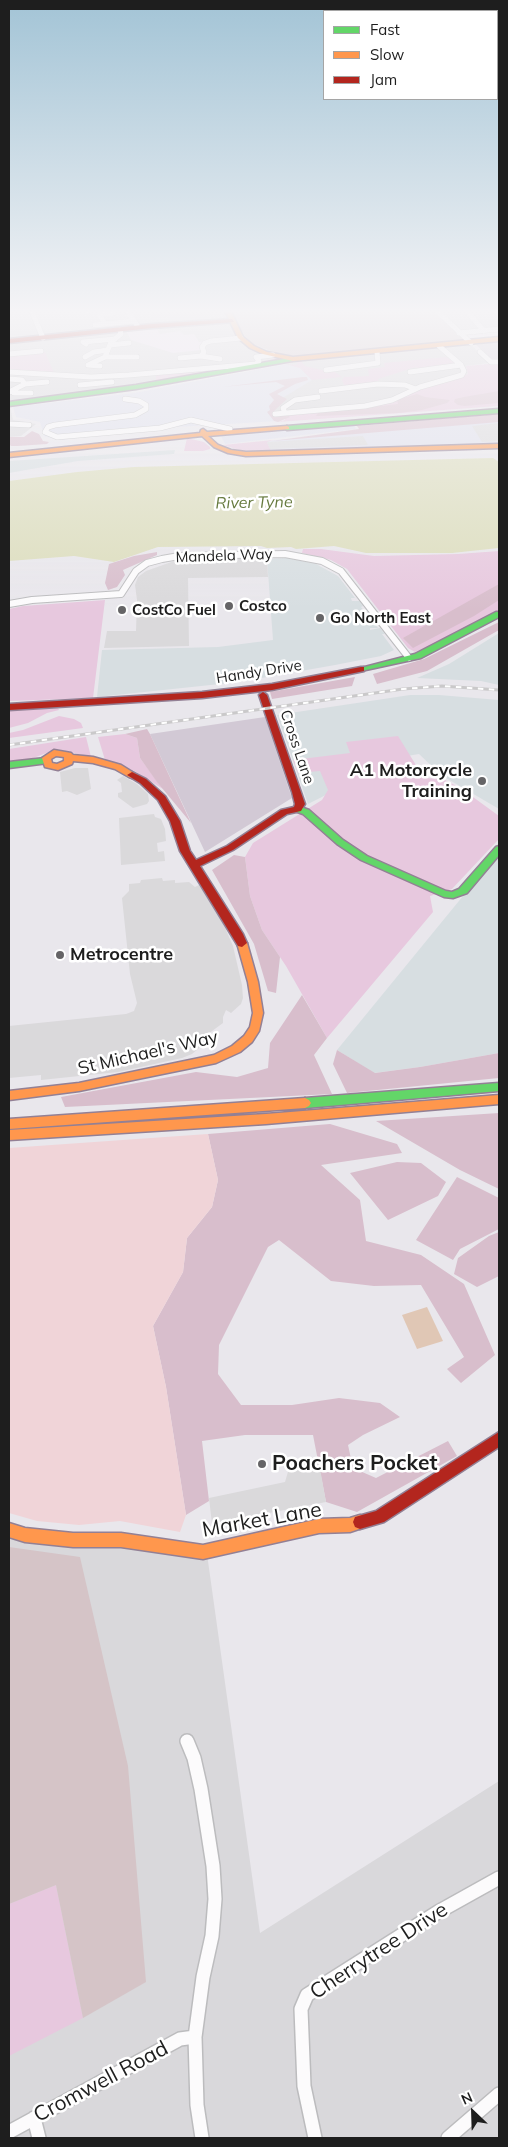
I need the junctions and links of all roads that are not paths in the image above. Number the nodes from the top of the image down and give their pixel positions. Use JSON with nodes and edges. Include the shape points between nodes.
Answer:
{"nodes":[{"id":1,"x":146,"y":409,"type":"edge"},
{"id":2,"x":283,"y":409,"type":"edge"},
{"id":3,"x":328,"y":409,"type":"edge"},
{"id":4,"x":499,"y":410,"type":"edge"},
{"id":5,"x":284,"y":413,"type":"junction"},
{"id":6,"x":275,"y":414,"type":"dead end"},
{"id":7,"x":9,"y":424,"type":"edge"},
{"id":8,"x":29,"y":425,"type":"dead end"},
{"id":9,"x":207,"y":432,"type":"junction"},
{"id":10,"x":499,"y":446,"type":"edge"},
{"id":11,"x":9,"y":453,"type":"edge"},
{"id":12,"x":9,"y":604,"type":"edge"},
{"id":13,"x":499,"y":614,"type":"edge"},
{"id":14,"x":409,"y":658,"type":"junction"},
{"id":15,"x":263,"y":695,"type":"dead end"},
{"id":16,"x":9,"y":707,"type":"edge"},
{"id":17,"x":9,"y":764,"type":"edge"},
{"id":18,"x":298,"y":809,"type":"junction"},
{"id":19,"x":499,"y":849,"type":"edge"},
{"id":20,"x":194,"y":864,"type":"junction"},
{"id":21,"x":499,"y":1087,"type":"edge"},
{"id":22,"x":9,"y":1096,"type":"edge"},
{"id":23,"x":499,"y":1099,"type":"edge"},
{"id":24,"x":9,"y":1124,"type":"edge"},
{"id":25,"x":9,"y":1136,"type":"edge"},
{"id":26,"x":499,"y":1439,"type":"edge"},
{"id":27,"x":9,"y":1530,"type":"edge"},
{"id":28,"x":187,"y":1741,"type":"dead end"},
{"id":29,"x":499,"y":1878,"type":"edge"},
{"id":30,"x":195,"y":2037,"type":"junction"},
{"id":31,"x":499,"y":2094,"type":"edge"},
{"id":32,"x":34,"y":2118,"type":"junction"},
{"id":33,"x":9,"y":2132,"type":"edge"},
{"id":34,"x":39,"y":2138,"type":"edge"},
{"id":35,"x":202,"y":2138,"type":"edge"},
{"id":36,"x":315,"y":2138,"type":"edge"},
{"id":37,"x":448,"y":2138,"type":"edge"}],
"edges":[{"from":1,"to":9,"type":"street","via":[[135,415],[55,425],[45,432],[57,437],[160,428],[188,420]]},
{"from":2,"to":5,"type":"street"},
{"from":3,"to":5,"type":"street"},
{"from":4,"to":9,"type":"main road"},
{"from":4,"to":9,"type":"main road"},
{"from":5,"to":6,"type":"street"},
{"from":7,"to":8,"type":"street"},
{"from":9,"to":10,"type":"main road","via":[[230,452],[251,455]]},
{"from":9,"to":11,"type":"main road"},
{"from":9,"to":11,"type":"main road"},
{"from":12,"to":14,"type":"street","name":"Mandela Way","via":[[121,594],[136,571],[147,564],[179,556],[295,556],[322,562],[341,571]]},
{"from":13,"to":14,"type":"main road","name":"Handy Drive","via":[[442,646]]},
{"from":14,"to":16,"type":"main road","name":"Handy Drive","via":[[251,690]]},
{"from":15,"to":18,"type":"main road","name":"Cross Lane","via":[[297,792]]},
{"from":17,"to":20,"type":"main road","name":"St Michael's Way","via":[[45,761],[54,753],[65,753],[70,758],[118,767],[162,798]]},
{"from":18,"to":19,"type":"main road","name":"Cross Lane","via":[[364,858],[444,894],[463,891]]},
{"from":18,"to":20,"type":"main road","name":"Cross Lane","via":[[284,812],[230,848]]},
{"from":20,"to":22,"type":"main road","name":"St Michael's Way","via":[[231,921],[245,951],[258,1013],[255,1028],[248,1039],[223,1057],[208,1061],[79,1087]]},
{"from":21,"to":24,"type":"main road"},
{"from":23,"to":25,"type":"main road"},
{"from":26,"to":27,"type":"main road","name":"Market Lane","via":[[379,1517],[350,1525],[319,1526],[203,1552],[121,1540],[25,1535]]},
{"from":28,"to":30,"type":"street","via":[[201,1788],[215,1899]]},
{"from":29,"to":36,"type":"street","name":"Cherrytree Drive","via":[[307,1994],[301,2009],[304,2086]]},
{"from":30,"to":32,"type":"street","name":"Cromwell Road","via":[[180,2040]]},
{"from":30,"to":35,"type":"street","via":[[197,2105]]},
{"from":31,"to":37,"type":"street"},
{"from":32,"to":33,"type":"street","name":"Cromwell Road"},
{"from":32,"to":34,"type":"street"}]}
